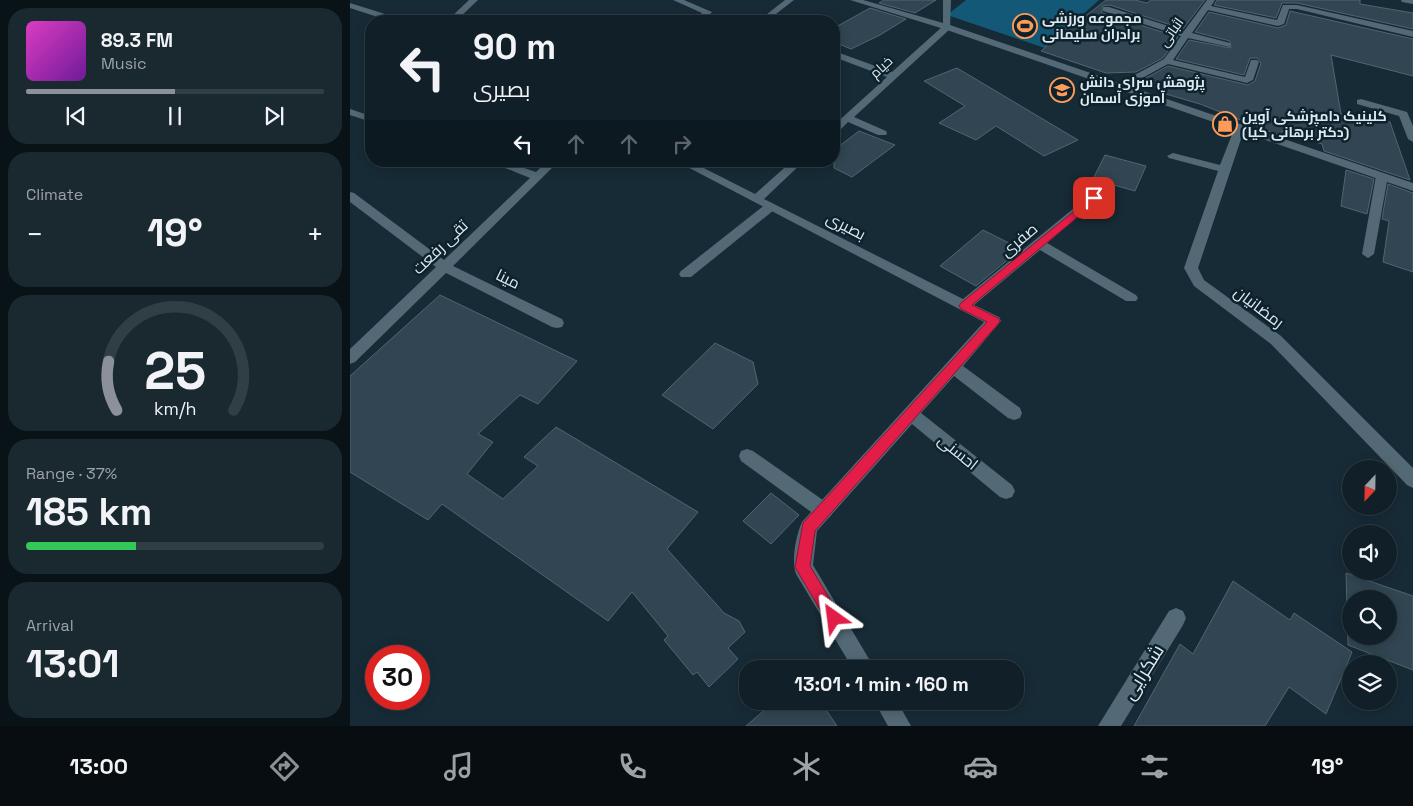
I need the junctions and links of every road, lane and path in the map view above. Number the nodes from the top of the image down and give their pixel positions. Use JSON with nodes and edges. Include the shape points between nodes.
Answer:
{"nodes":[{"id":1,"x":474,"y":0,"type":"edge"},
{"id":2,"x":678,"y":0,"type":"edge"},
{"id":3,"x":790,"y":0,"type":"edge"},
{"id":4,"x":854,"y":0,"type":"edge"},
{"id":5,"x":947,"y":0,"type":"edge"},
{"id":6,"x":1405,"y":0,"type":"edge"},
{"id":7,"x":1413,"y":2,"type":"edge"},
{"id":8,"x":1209,"y":3,"type":"edge"},
{"id":9,"x":350,"y":5,"type":"edge"},
{"id":10,"x":1106,"y":9,"type":"dead end"},
{"id":11,"x":380,"y":15,"type":"edge"},
{"id":12,"x":458,"y":15,"type":"edge"},
{"id":13,"x":705,"y":15,"type":"edge"},
{"id":14,"x":770,"y":15,"type":"edge"},
{"id":15,"x":947,"y":27,"type":"junction"},
{"id":16,"x":1185,"y":34,"type":"junction"},
{"id":17,"x":1413,"y":34,"type":"edge"},
{"id":18,"x":1227,"y":45,"type":"dead end"},
{"id":19,"x":840,"y":56,"type":"edge"},
{"id":20,"x":1167,"y":61,"type":"junction"},
{"id":21,"x":1254,"y":62,"type":"dead end"},
{"id":22,"x":894,"y":76,"type":"junction"},
{"id":23,"x":1121,"y":86,"type":"junction"},
{"id":24,"x":1360,"y":102,"type":"dead end"},
{"id":25,"x":350,"y":112,"type":"edge"},
{"id":26,"x":365,"y":117,"type":"edge"},
{"id":27,"x":847,"y":118,"type":"junction"},
{"id":28,"x":840,"y":124,"type":"edge"},
{"id":29,"x":1240,"y":127,"type":"junction"},
{"id":30,"x":882,"y":133,"type":"dead end"},
{"id":31,"x":1413,"y":139,"type":"edge"},
{"id":32,"x":1173,"y":156,"type":"dead end"},
{"id":33,"x":511,"y":167,"type":"edge"},
{"id":34,"x":548,"y":167,"type":"edge"},
{"id":35,"x":693,"y":167,"type":"edge"},
{"id":36,"x":792,"y":167,"type":"edge"},
{"id":37,"x":1223,"y":169,"type":"junction"},
{"id":38,"x":538,"y":176,"type":"junction"},
{"id":39,"x":1382,"y":176,"type":"junction"},
{"id":40,"x":1413,"y":187,"type":"edge"},
{"id":41,"x":350,"y":196,"type":"edge"},
{"id":42,"x":1094,"y":198,"type":"dead end"},
{"id":43,"x":756,"y":200,"type":"junction"},
{"id":44,"x":770,"y":207,"type":"junction"},
{"id":45,"x":1039,"y":244,"type":"junction"},
{"id":46,"x":1368,"y":254,"type":"dead end"},
{"id":47,"x":444,"y":267,"type":"junction"},
{"id":48,"x":686,"y":274,"type":"dead end"},
{"id":49,"x":1131,"y":298,"type":"dead end"},
{"id":50,"x":964,"y":306,"type":"junction"},
{"id":51,"x":557,"y":323,"type":"dead end"},
{"id":52,"x":350,"y":358,"type":"edge"},
{"id":53,"x":952,"y":366,"type":"junction"},
{"id":54,"x":910,"y":413,"type":"junction"},
{"id":55,"x":1014,"y":413,"type":"dead end"},
{"id":56,"x":747,"y":456,"type":"dead end"},
{"id":57,"x":1413,"y":480,"type":"edge"},
{"id":58,"x":1006,"y":491,"type":"dead end"},
{"id":59,"x":824,"y":510,"type":"junction"},
{"id":60,"x":1176,"y":618,"type":"dead end"},
{"id":61,"x":859,"y":660,"type":"edge"},
{"id":62,"x":890,"y":710,"type":"edge"},
{"id":63,"x":900,"y":726,"type":"edge"},
{"id":64,"x":1109,"y":726,"type":"edge"}],
"edges":[{"from":1,"to":12,"type":"street"},
{"from":2,"to":13,"type":"street","via":[[708,12]]},
{"from":3,"to":14,"type":"street"},
{"from":4,"to":15,"type":"street"},
{"from":5,"to":15,"type":"street"},
{"from":6,"to":7,"type":"street"},
{"from":8,"to":16,"type":"street","name":"اثباتی"},
{"from":8,"to":17,"type":"street","via":[[1278,23],[1286,7],[1297,7]]},
{"from":9,"to":11,"type":"street"},
{"from":10,"to":16,"type":"street"},
{"from":15,"to":22,"type":"street","name":"خیام"},
{"from":15,"to":23,"type":"street"},
{"from":16,"to":18,"type":"street"},
{"from":16,"to":20,"type":"street","name":"اثباتی"},
{"from":19,"to":22,"type":"street"},
{"from":20,"to":21,"type":"street","via":[[1242,80],[1250,78]]},
{"from":20,"to":23,"type":"street","name":"اثباتی"},
{"from":22,"to":27,"type":"street","name":"خیام"},
{"from":23,"to":29,"type":"street"},
{"from":24,"to":31,"type":"street","via":[[1404,114]]},
{"from":25,"to":26,"type":"street"},
{"from":27,"to":28,"type":"street","name":"خیام"},
{"from":27,"to":30,"type":"street"},
{"from":29,"to":37,"type":"street","name":"رمضانیان"},
{"from":29,"to":39,"type":"street"},
{"from":32,"to":37,"type":"street"},
{"from":33,"to":38,"type":"street"},
{"from":34,"to":38,"type":"street","name":"تقی رفعت"},
{"from":35,"to":43,"type":"street","name":"بصیری"},
{"from":36,"to":43,"type":"street"},
{"from":37,"to":57,"type":"street","name":"رمضانیان","via":[[1191,268],[1199,282],[1276,340]]},
{"from":38,"to":47,"type":"street","name":"تقی رفعت"},
{"from":39,"to":40,"type":"street"},
{"from":39,"to":46,"type":"street"},
{"from":41,"to":47,"type":"street","name":"مینا"},
{"from":42,"to":45,"type":"street","name":"صفری"},
{"from":43,"to":44,"type":"street","name":"بصیری"},
{"from":44,"to":48,"type":"street"},
{"from":44,"to":50,"type":"street","name":"بصیری"},
{"from":45,"to":49,"type":"street"},
{"from":45,"to":50,"type":"street","name":"صفری"},
{"from":47,"to":51,"type":"street","name":"مینا"},
{"from":47,"to":52,"type":"street","name":"تقی رفعت"},
{"from":50,"to":53,"type":"street","name":"بصیری","via":[[994,321]]},
{"from":53,"to":54,"type":"street"},
{"from":53,"to":55,"type":"street"},
{"from":54,"to":58,"type":"street","name":"احسنی"},
{"from":54,"to":59,"type":"street"},
{"from":56,"to":59,"type":"street"},
{"from":59,"to":61,"type":"street","via":[[808,528],[802,567]]},
{"from":60,"to":64,"type":"street","name":"شکرایی"},
{"from":62,"to":63,"type":"street"}]}
